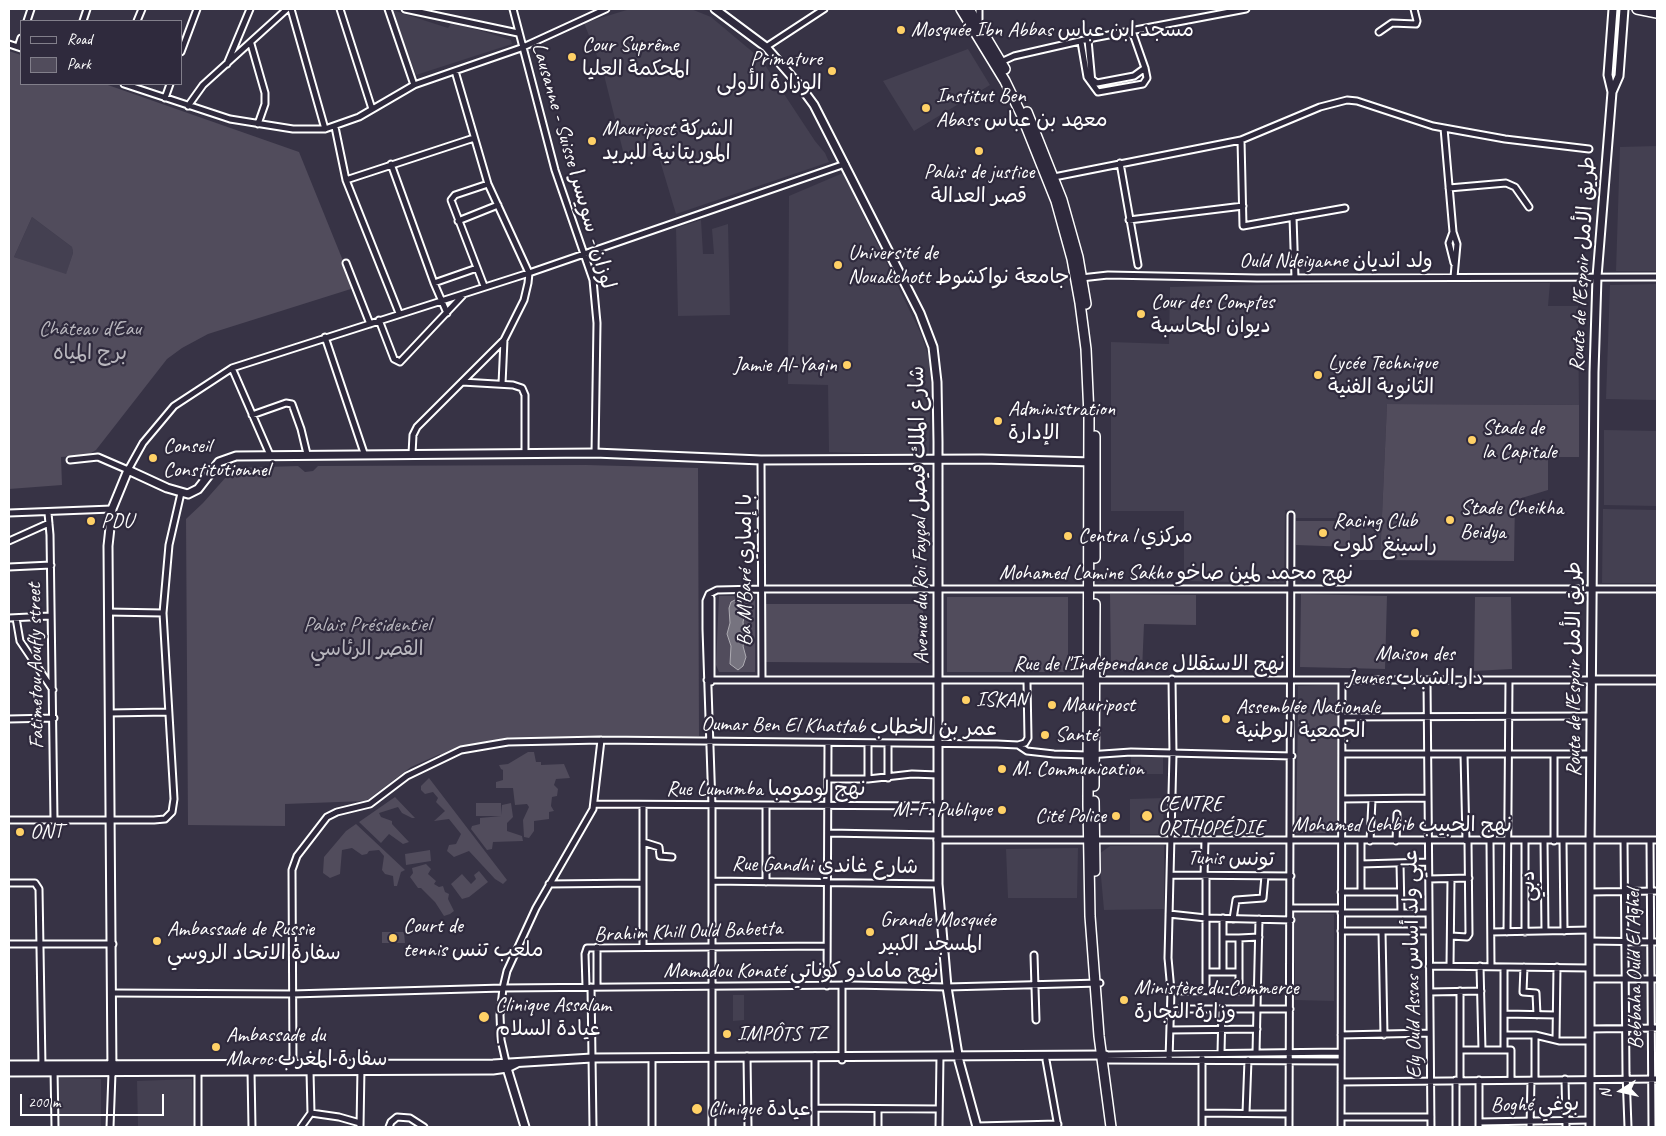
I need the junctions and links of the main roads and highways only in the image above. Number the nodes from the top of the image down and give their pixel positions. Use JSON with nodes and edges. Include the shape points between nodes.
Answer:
{"nodes":[{"id":1,"x":961,"y":9,"type":"edge"},
{"id":2,"x":970,"y":9,"type":"edge"},
{"id":3,"x":1636,"y":9,"type":"edge"},
{"id":4,"x":1657,"y":13,"type":"edge"},
{"id":5,"x":977,"y":27,"type":"junction"},
{"id":6,"x":998,"y":63,"type":"junction"},
{"id":7,"x":1079,"y":278,"type":"junction"},
{"id":8,"x":1104,"y":1058,"type":"junction"},
{"id":9,"x":1111,"y":1127,"type":"edge"},
{"id":10,"x":1115,"y":1127,"type":"edge"}],
"edges":[{"from":1,"to":5,"type":"highway"},
{"from":2,"to":5,"type":"highway"},
{"from":3,"to":4,"type":"highway"},
{"from":5,"to":6,"type":"highway"},
{"from":6,"to":7,"type":"highway","via":[[1048,178]]},
{"from":6,"to":7,"type":"highway","via":[[1027,113],[1054,177],[1070,225]]},
{"from":7,"to":8,"type":"highway","via":[[1093,462],[1091,840],[1097,984]]},
{"from":8,"to":9,"type":"highway"},
{"from":8,"to":10,"type":"highway"}]}
